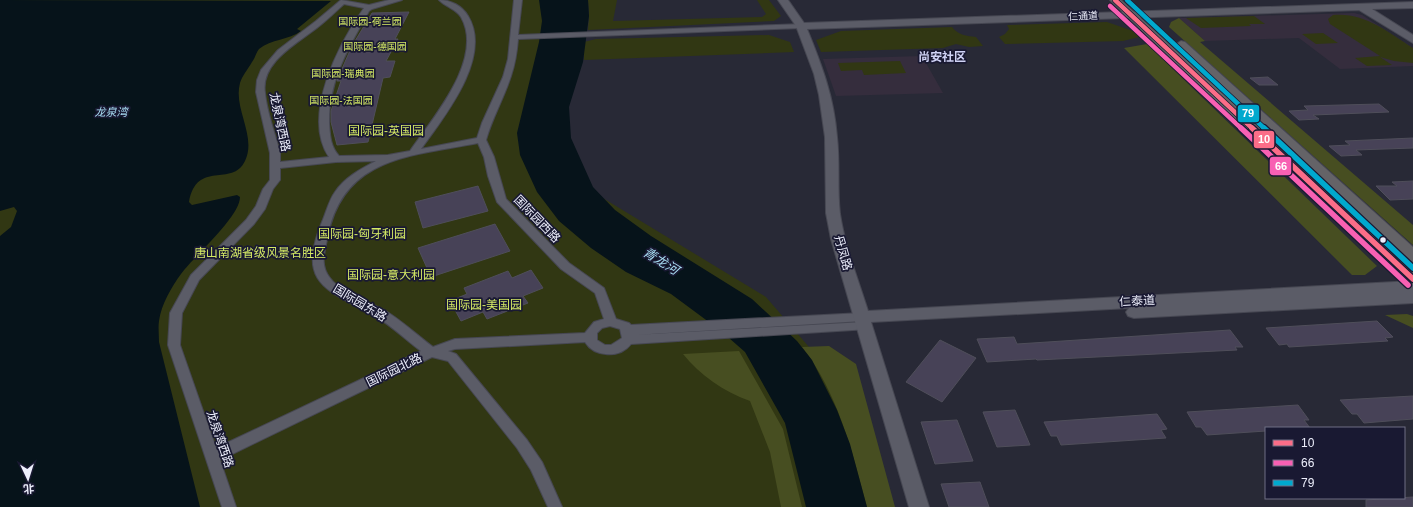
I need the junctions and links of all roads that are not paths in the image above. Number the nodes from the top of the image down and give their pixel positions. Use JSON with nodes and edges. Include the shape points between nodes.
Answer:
{"nodes":[{"id":1,"x":398,"y":0,"type":"edge"},
{"id":2,"x":443,"y":0,"type":"edge"},
{"id":3,"x":518,"y":0,"type":"edge"},
{"id":4,"x":783,"y":0,"type":"edge"},
{"id":5,"x":1115,"y":0,"type":"edge"},
{"id":6,"x":1130,"y":0,"type":"edge"},
{"id":7,"x":1350,"y":0,"type":"edge"},
{"id":8,"x":343,"y":1,"type":"edge"},
{"id":9,"x":1413,"y":5,"type":"edge"},
{"id":10,"x":370,"y":7,"type":"junction"},
{"id":11,"x":1360,"y":7,"type":"junction"},
{"id":12,"x":1131,"y":14,"type":"junction"},
{"id":13,"x":1146,"y":14,"type":"junction"},
{"id":14,"x":801,"y":26,"type":"junction"},
{"id":15,"x":513,"y":37,"type":"junction"},
{"id":16,"x":1413,"y":40,"type":"edge"},
{"id":17,"x":481,"y":140,"type":"junction"},
{"id":18,"x":414,"y":152,"type":"junction"},
{"id":19,"x":389,"y":158,"type":"junction"},
{"id":20,"x":336,"y":159,"type":"junction"},
{"id":21,"x":276,"y":165,"type":"junction"},
{"id":22,"x":1413,"y":256,"type":"edge"},
{"id":23,"x":1413,"y":279,"type":"edge"},
{"id":24,"x":1413,"y":286,"type":"edge"},
{"id":25,"x":1413,"y":297,"type":"edge"},
{"id":26,"x":610,"y":322,"type":"junction"},
{"id":27,"x":863,"y":322,"type":"junction"},
{"id":28,"x":628,"y":335,"type":"junction"},
{"id":29,"x":590,"y":337,"type":"junction"},
{"id":30,"x":431,"y":352,"type":"junction"},
{"id":31,"x":212,"y":457,"type":"junction"},
{"id":32,"x":229,"y":507,"type":"edge"},
{"id":33,"x":555,"y":507,"type":"edge"},
{"id":34,"x":919,"y":507,"type":"edge"}],
"edges":[{"from":1,"to":10,"type":"street"},
{"from":2,"to":18,"type":"street","via":[[462,13],[466,19],[470,35],[469,58],[449,101]]},
{"from":3,"to":15,"type":"street"},
{"from":4,"to":14,"type":"main road","name":"丹凤路"},
{"from":5,"to":12,"type":"main road"},
{"from":6,"to":13,"type":"main road"},
{"from":7,"to":11,"type":"main road"},
{"from":8,"to":10,"type":"street"},
{"from":8,"to":21,"type":"street","name":"龙泉湾西路","via":[[276,56],[263,74],[260,92]]},
{"from":9,"to":11,"type":"main road","name":"仁通道"},
{"from":10,"to":20,"type":"street","via":[[338,60],[326,90],[325,136],[328,150]]},
{"from":11,"to":13,"type":"main road","name":"仁通道"},
{"from":11,"to":16,"type":"main road"},
{"from":12,"to":13,"type":"main road","name":"仁通道"},
{"from":12,"to":14,"type":"main road","name":"仁通道"},
{"from":12,"to":23,"type":"main road"},
{"from":13,"to":22,"type":"main road"},
{"from":14,"to":15,"type":"street"},
{"from":14,"to":27,"type":"main road","name":"丹凤路","via":[[820,74],[825,95],[831,138],[833,213],[838,239]]},
{"from":15,"to":17,"type":"street","via":[[512,59],[507,77]]},
{"from":17,"to":18,"type":"street","name":"国际园东路"},
{"from":17,"to":26,"type":"street","name":"国际园西路","via":[[502,200],[565,266],[600,291]]},
{"from":18,"to":19,"type":"street","name":"国际园东路"},
{"from":19,"to":20,"type":"street"},
{"from":19,"to":30,"type":"street","name":"国际园东路","via":[[356,176],[339,193],[324,230],[318,263],[320,273],[327,283],[339,292],[381,314]]},
{"from":20,"to":21,"type":"street"},
{"from":21,"to":31,"type":"street","name":"龙泉湾西路","via":[[275,180],[268,189],[261,207],[250,222],[195,278],[176,313],[174,345]]},
{"from":24,"to":27,"type":"main road","name":"仁泰道"},
{"from":25,"to":27,"type":"main road","name":"仁泰道"},
{"from":26,"to":28,"type":"street","via":[[621,324]]},
{"from":26,"to":29,"type":"street","via":[[598,325]]},
{"from":27,"to":28,"type":"street"},
{"from":27,"to":34,"type":"main road","name":"丹凤路"},
{"from":28,"to":29,"type":"street","via":[[620,347],[609,350],[593,345]]},
{"from":29,"to":30,"type":"street","name":"国际园北路","via":[[455,344]]},
{"from":30,"to":31,"type":"street","name":"国际园北路"},
{"from":30,"to":33,"type":"street","name":"国际园东路","via":[[452,357],[498,412],[537,466]]},
{"from":31,"to":32,"type":"street","name":"龙泉湾西路"}]}
